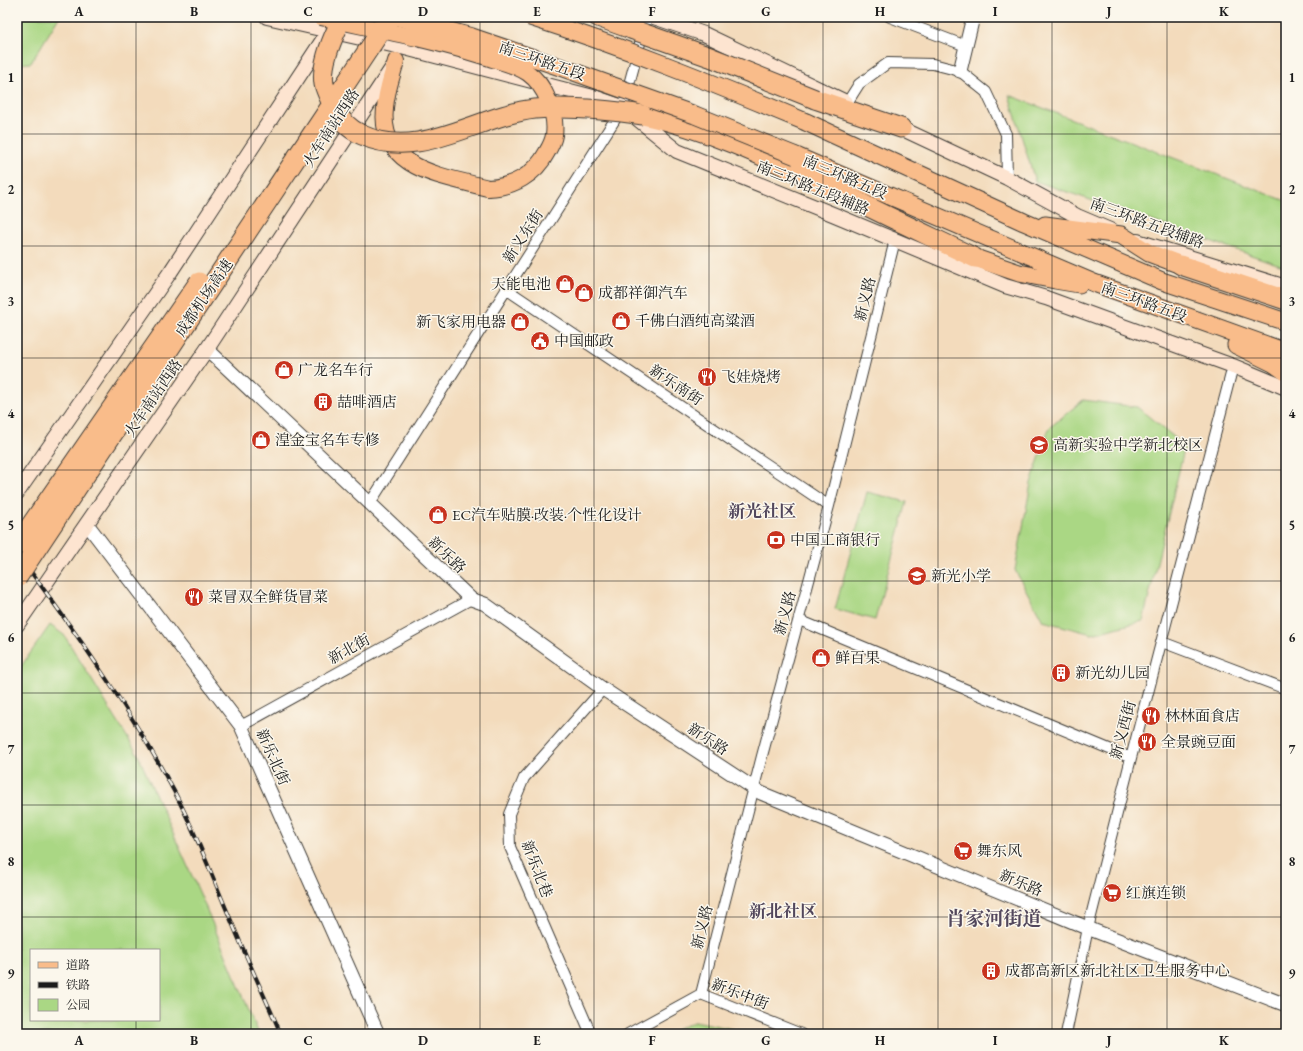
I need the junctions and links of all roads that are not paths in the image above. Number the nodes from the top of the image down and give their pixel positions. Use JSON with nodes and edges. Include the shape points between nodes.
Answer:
{"nodes":[{"id":1,"x":267,"y":17,"type":"edge"},
{"id":2,"x":321,"y":17,"type":"edge"},
{"id":3,"x":339,"y":17,"type":"edge"},
{"id":4,"x":346,"y":17,"type":"edge"},
{"id":5,"x":374,"y":17,"type":"edge"},
{"id":6,"x":390,"y":17,"type":"edge"},
{"id":7,"x":398,"y":17,"type":"edge"},
{"id":8,"x":428,"y":17,"type":"edge"},
{"id":9,"x":530,"y":17,"type":"edge"},
{"id":10,"x":598,"y":17,"type":"edge"},
{"id":11,"x":647,"y":17,"type":"edge"},
{"id":12,"x":654,"y":17,"type":"edge"},
{"id":13,"x":890,"y":17,"type":"edge"},
{"id":14,"x":973,"y":17,"type":"edge"},
{"id":15,"x":329,"y":31,"type":"junction"},
{"id":16,"x":966,"y":46,"type":"junction"},
{"id":17,"x":401,"y":54,"type":"junction"},
{"id":18,"x":960,"y":71,"type":"junction"},
{"id":19,"x":847,"y":102,"type":"junction"},
{"id":20,"x":623,"y":107,"type":"junction"},
{"id":21,"x":901,"y":128,"type":"junction"},
{"id":22,"x":1007,"y":178,"type":"junction"},
{"id":23,"x":1024,"y":222,"type":"junction"},
{"id":24,"x":1121,"y":235,"type":"junction"},
{"id":25,"x":895,"y":240,"type":"junction"},
{"id":26,"x":975,"y":258,"type":"joint"},
{"id":27,"x":1181,"y":265,"type":"joint"},
{"id":28,"x":1286,"y":287,"type":"edge"},
{"id":29,"x":1106,"y":288,"type":"junction"},
{"id":30,"x":506,"y":289,"type":"junction"},
{"id":31,"x":1286,"y":300,"type":"edge"},
{"id":32,"x":1161,"y":308,"type":"junction"},
{"id":33,"x":1286,"y":322,"type":"edge"},
{"id":34,"x":207,"y":349,"type":"junction"},
{"id":35,"x":1286,"y":352,"type":"edge"},
{"id":36,"x":1233,"y":366,"type":"junction"},
{"id":37,"x":1286,"y":372,"type":"edge"},
{"id":38,"x":1286,"y":388,"type":"edge"},
{"id":39,"x":17,"y":494,"type":"edge"},
{"id":40,"x":370,"y":503,"type":"junction"},
{"id":41,"x":829,"y":506,"type":"junction"},
{"id":42,"x":87,"y":524,"type":"junction"},
{"id":43,"x":17,"y":545,"type":"edge"},
{"id":44,"x":17,"y":578,"type":"edge"},
{"id":45,"x":470,"y":599,"type":"junction"},
{"id":46,"x":799,"y":620,"type":"junction"},
{"id":47,"x":17,"y":625,"type":"edge"},
{"id":48,"x":1162,"y":642,"type":"junction"},
{"id":49,"x":603,"y":689,"type":"junction"},
{"id":50,"x":1286,"y":689,"type":"edge"},
{"id":51,"x":241,"y":726,"type":"junction"},
{"id":52,"x":1131,"y":758,"type":"junction"},
{"id":53,"x":754,"y":788,"type":"junction"},
{"id":54,"x":1088,"y":928,"type":"junction"},
{"id":55,"x":701,"y":994,"type":"junction"},
{"id":56,"x":1286,"y":1005,"type":"edge"},
{"id":57,"x":378,"y":1034,"type":"edge"},
{"id":58,"x":591,"y":1034,"type":"edge"},
{"id":59,"x":628,"y":1034,"type":"edge"},
{"id":60,"x":801,"y":1034,"type":"edge"},
{"id":61,"x":1067,"y":1034,"type":"edge"}],
"edges":[{"from":1,"to":15,"type":"main road","name":"南三环路五段辅路"},
{"from":2,"to":17,"type":"main road","bridge":true,"via":[[448,45],[516,67],[529,74],[542,88],[554,119],[554,136],[542,160],[523,178],[488,188],[425,171],[408,162],[390,142],[385,126],[385,107]]},
{"from":3,"to":15,"type":"main road"},
{"from":4,"to":26,"type":"highway","bridge":true,"via":[[328,47],[324,83],[335,111],[344,122],[370,139],[388,143],[416,142],[534,109],[604,109],[644,115],[697,129],[761,155]]},
{"from":5,"to":43,"type":"highway","name":"成都机场高速","bridge":true,"via":[[210,265]]},
{"from":6,"to":44,"type":"highway","name":"成都机场高速","bridge":true},
{"from":7,"to":29,"type":"highway","name":"南三环路五段","bridge":true,"via":[[472,37],[694,115]]},
{"from":8,"to":17,"type":"main road","name":"火车南站西路"},
{"from":9,"to":23,"type":"highway","name":"南三环路五段","bridge":true,"via":[[690,74],[806,122]]},
{"from":10,"to":21,"type":"highway","bridge":true,"via":[[710,57],[815,99]]},
{"from":11,"to":20,"type":"street","name":"新义东街"},
{"from":12,"to":19,"type":"main road","name":"南三环路五段辅路","via":[[704,34]]},
{"from":13,"to":16,"type":"street"},
{"from":14,"to":16,"type":"street"},
{"from":15,"to":17,"type":"main road","name":"南三环路五段辅路"},
{"from":15,"to":39,"type":"main road","via":[[170,271]]},
{"from":16,"to":18,"type":"street"},
{"from":17,"to":20,"type":"main road","name":"南三环路五段辅路","via":[[597,98]]},
{"from":17,"to":34,"type":"main road","name":"火车南站西路"},
{"from":18,"to":19,"type":"street","via":[[933,64],[888,62],[859,84]]},
{"from":18,"to":22,"type":"street","via":[[986,92],[1006,134]]},
{"from":19,"to":21,"type":"main road","name":"南三环路五段辅路"},
{"from":20,"to":25,"type":"main road","name":"南三环路五段辅路","via":[[677,151]]},
{"from":20,"to":30,"type":"street","name":"新义东街"},
{"from":21,"to":22,"type":"main road","name":"南三环路五段辅路"},
{"from":22,"to":24,"type":"main road","name":"南三环路五段辅路","via":[[1077,216]]},
{"from":23,"to":24,"type":"highway"},
{"from":23,"to":33,"type":"highway","name":"南三环路五段","via":[[1162,281]]},
{"from":24,"to":27,"type":"highway","via":[[1149,253]]},
{"from":24,"to":28,"type":"main road","name":"南三环路五段辅路"},
{"from":25,"to":36,"type":"main road","name":"南三环路五段辅路","via":[[1005,286],[1046,298]]},
{"from":25,"to":41,"type":"street","name":"新义路"},
{"from":26,"to":29,"type":"highway","via":[[1019,273]]},
{"from":27,"to":31,"type":"highway"},
{"from":29,"to":32,"type":"highway","name":"南三环路五段"},
{"from":30,"to":40,"type":"street","name":"新义东街"},
{"from":30,"to":41,"type":"street","name":"新乐南街"},
{"from":32,"to":35,"type":"highway","name":"南三环路五段"},
{"from":32,"to":37,"type":"highway","via":[[1273,363]]},
{"from":34,"to":40,"type":"street","name":"新乐路"},
{"from":34,"to":42,"type":"main road","name":"火车南站西路"},
{"from":36,"to":38,"type":"main road","name":"南三环路五段辅路"},
{"from":36,"to":48,"type":"street","name":"新义西街"},
{"from":40,"to":45,"type":"street","name":"新乐路"},
{"from":41,"to":46,"type":"street","name":"新义路"},
{"from":42,"to":47,"type":"main road","name":"火车南站西路"},
{"from":42,"to":51,"type":"street","name":"新乐北街"},
{"from":45,"to":49,"type":"street","name":"新乐路","via":[[485,604]]},
{"from":45,"to":51,"type":"street","name":"新北街"},
{"from":46,"to":52,"type":"street"},
{"from":46,"to":53,"type":"street","name":"新义路"},
{"from":48,"to":50,"type":"street"},
{"from":48,"to":52,"type":"street","name":"新义西街"},
{"from":49,"to":53,"type":"street","name":"新乐路"},
{"from":49,"to":58,"type":"street","name":"新乐北巷","via":[[524,778],[509,814],[510,848]]},
{"from":51,"to":57,"type":"street","name":"新乐北街"},
{"from":52,"to":54,"type":"street","name":"新义西街"},
{"from":53,"to":54,"type":"street","name":"新乐路"},
{"from":53,"to":55,"type":"street","name":"新义路"},
{"from":54,"to":56,"type":"street","name":"新乐路"},
{"from":54,"to":61,"type":"street","name":"新义西街"},
{"from":55,"to":59,"type":"street","name":"新乐中街"},
{"from":55,"to":60,"type":"street","name":"新乐中街"}]}
